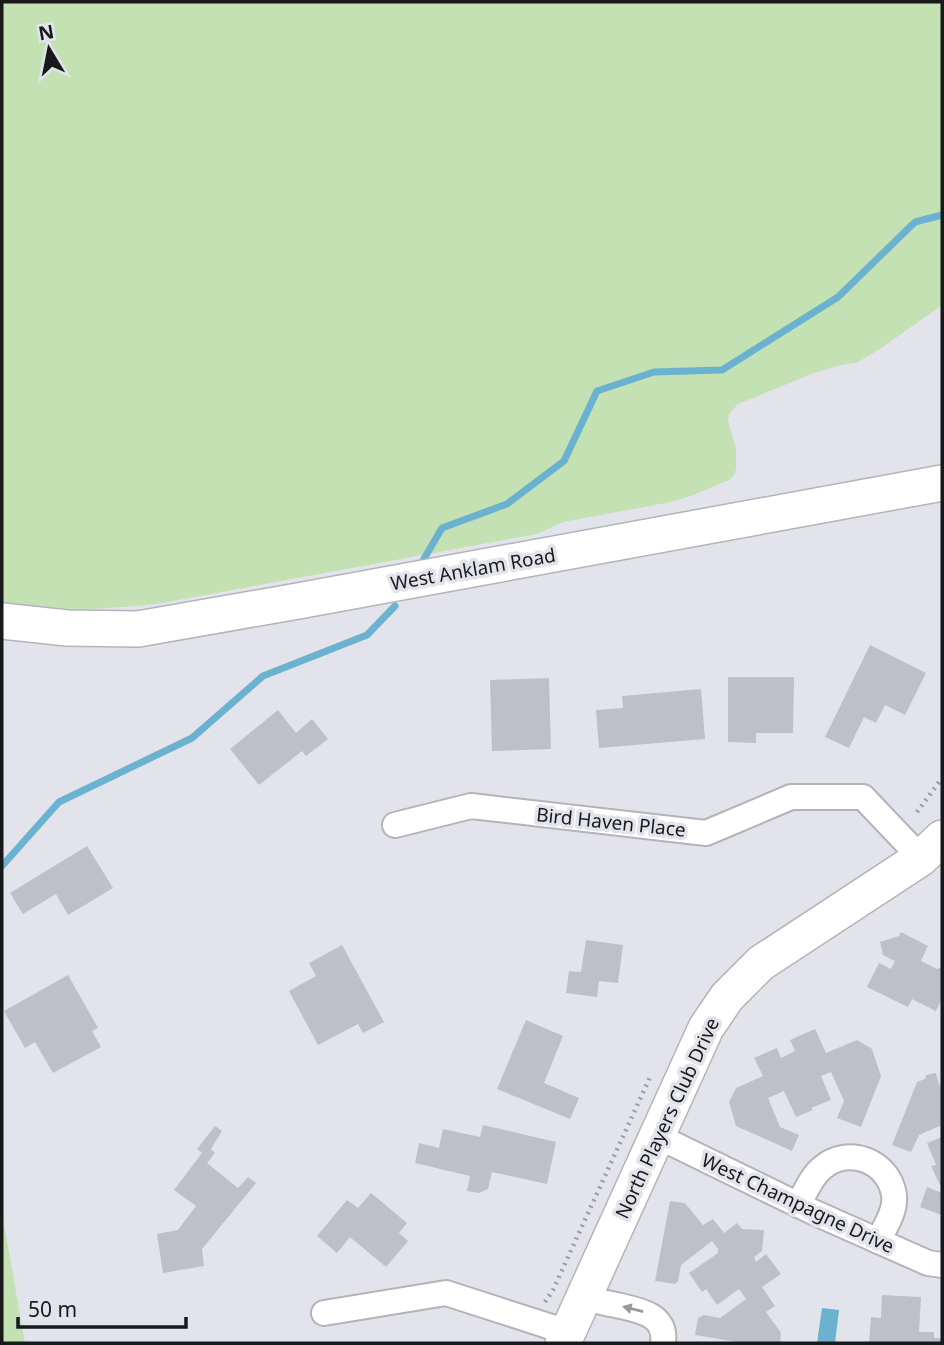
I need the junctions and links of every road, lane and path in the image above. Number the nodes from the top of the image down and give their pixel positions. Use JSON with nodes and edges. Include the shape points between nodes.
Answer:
{"nodes":[{"id":1,"x":942,"y":482,"type":"edge"},
{"id":2,"x":2,"y":621,"type":"edge"},
{"id":3,"x":942,"y":778,"type":"edge"},
{"id":4,"x":929,"y":813,"type":"edge"},
{"id":5,"x":395,"y":825,"type":"dead end"},
{"id":6,"x":932,"y":848,"type":"edge"},
{"id":7,"x":657,"y":1136,"type":"junction"},
{"id":8,"x":798,"y":1205,"type":"junction"},
{"id":9,"x":878,"y":1241,"type":"junction"},
{"id":10,"x":942,"y":1265,"type":"edge"},
{"id":11,"x":583,"y":1298,"type":"junction"},
{"id":12,"x":324,"y":1313,"type":"dead end"},
{"id":13,"x":565,"y":1338,"type":"edge"},
{"id":14,"x":663,"y":1343,"type":"edge"}],
"edges":[{"from":1,"to":2,"type":"main road","name":"West Anklam Road","via":[[138,629]]},
{"from":3,"to":4,"type":"path"},
{"from":4,"to":6,"type":"main road"},
{"from":5,"to":6,"type":"street","name":"Bird Haven Place","via":[[471,806],[706,833],[791,797],[863,797]]},
{"from":6,"to":7,"type":"main road","name":"North Players Club Drive","via":[[761,963],[727,997],[706,1028]]},
{"from":7,"to":8,"type":"street","name":"West Champagne Drive"},
{"from":7,"to":11,"type":"main road","name":"North Players Club Drive"},
{"from":8,"to":9,"type":"street","name":"West Champagne Drive"},
{"from":8,"to":9,"type":"street","via":[[812,1180],[832,1161],[859,1157],[872,1162],[883,1171],[894,1196],[893,1210]]},
{"from":9,"to":10,"type":"street","name":"West Champagne Drive"},
{"from":11,"to":13,"type":"main road","name":"North Players Club Drive"},
{"from":14,"to":11,"type":"street","one_way":true,"via":[[661,1327],[645,1312]]},
{"from":12,"to":13,"type":"street","via":[[446,1293]]}]}
